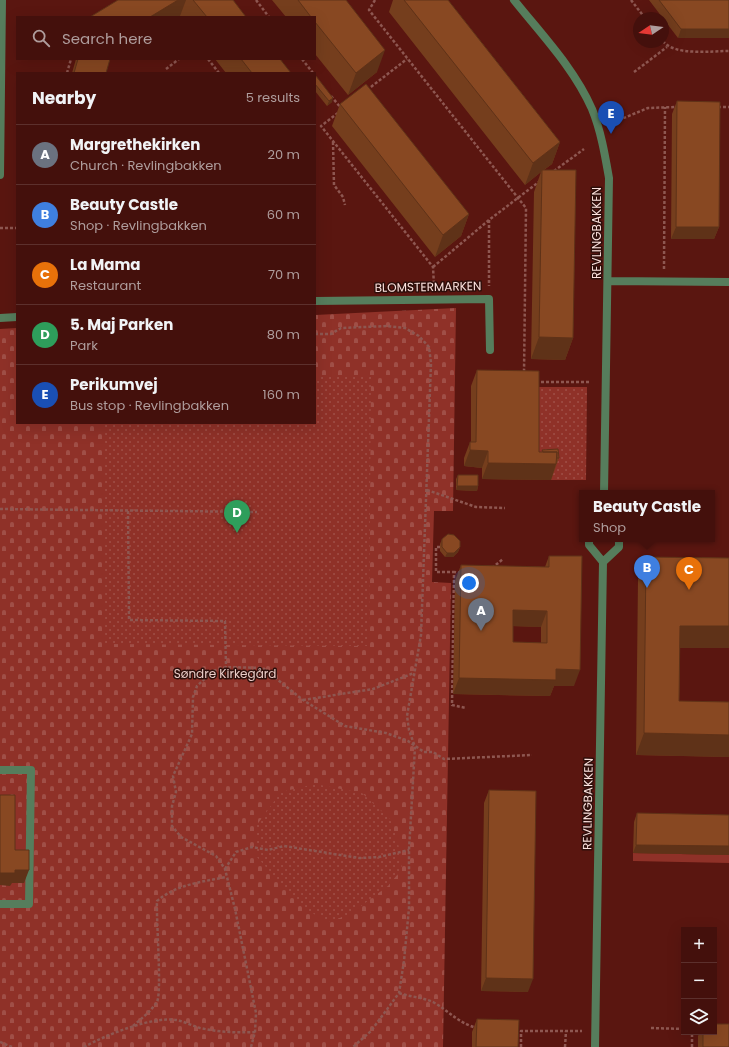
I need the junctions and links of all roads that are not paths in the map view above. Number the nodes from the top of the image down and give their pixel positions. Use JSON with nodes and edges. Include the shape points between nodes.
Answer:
{"nodes":[{"id":1,"x":2,"y":0,"type":"edge"},
{"id":2,"x":514,"y":0,"type":"edge"},
{"id":3,"x":0,"y":175,"type":"edge"},
{"id":4,"x":608,"y":281,"type":"junction"},
{"id":5,"x":729,"y":282,"type":"edge"},
{"id":6,"x":316,"y":301,"type":"edge"},
{"id":7,"x":16,"y":316,"type":"edge"},
{"id":8,"x":0,"y":318,"type":"edge"},
{"id":9,"x":490,"y":350,"type":"dead end"},
{"id":10,"x":604,"y":490,"type":"edge"},
{"id":11,"x":589,"y":542,"type":"edge"},
{"id":12,"x":619,"y":542,"type":"edge"},
{"id":13,"x":603,"y":562,"type":"junction"},
{"id":14,"x":0,"y":770,"type":"edge"},
{"id":15,"x":0,"y":904,"type":"edge"},
{"id":16,"x":596,"y":1047,"type":"edge"}],
"edges":[{"from":1,"to":3,"type":"street"},
{"from":2,"to":4,"type":"street","name":"REVLINGBAKKEN","via":[[573,75],[593,111],[609,178]]},
{"from":4,"to":5,"type":"street"},
{"from":4,"to":10,"type":"street","name":"REVLINGBAKKEN"},
{"from":6,"to":9,"type":"street","name":"BLOMSTERMARKEN","via":[[489,299]]},
{"from":7,"to":8,"type":"street"},
{"from":11,"to":13,"type":"street"},
{"from":12,"to":13,"type":"street","via":[[619,547]]},
{"from":13,"to":16,"type":"street","name":"REVLINGBAKKEN"},
{"from":14,"to":15,"type":"street","via":[[31,770],[28,904]]}]}
